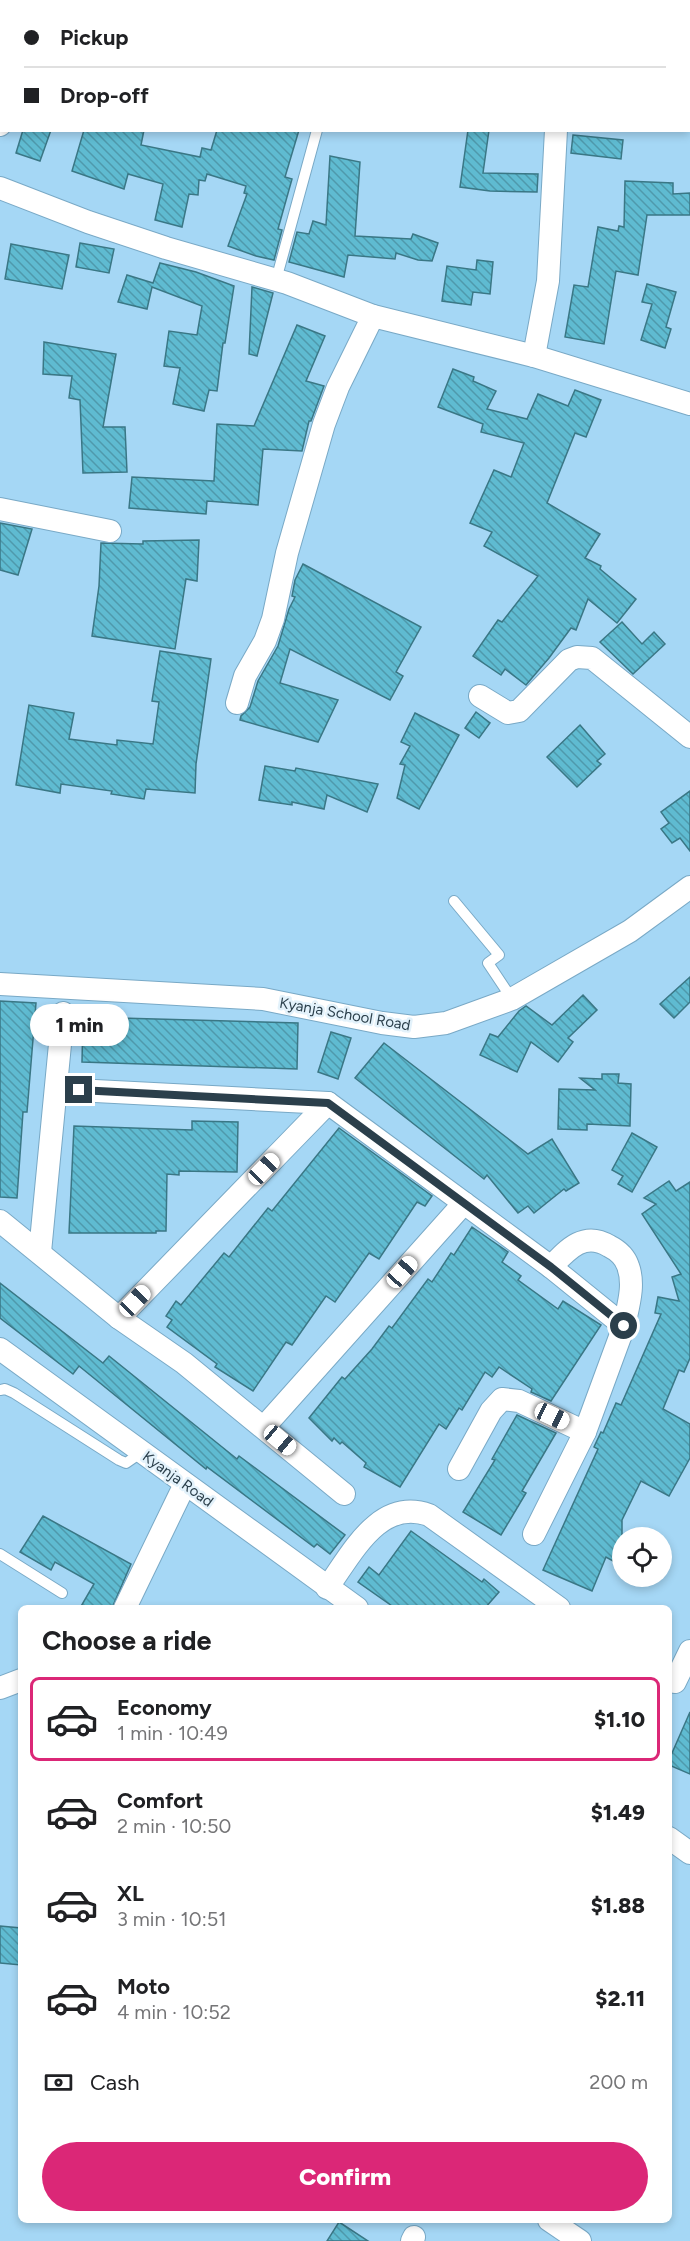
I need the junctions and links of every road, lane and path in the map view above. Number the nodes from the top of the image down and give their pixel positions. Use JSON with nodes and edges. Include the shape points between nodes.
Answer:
{"nodes":[{"id":1,"x":316,"y":132,"type":"edge"},
{"id":2,"x":556,"y":132,"type":"edge"},
{"id":3,"x":0,"y":188,"type":"edge"},
{"id":4,"x":276,"y":280,"type":"junction"},
{"id":5,"x":373,"y":316,"type":"junction"},
{"id":6,"x":534,"y":356,"type":"junction"},
{"id":7,"x":690,"y":404,"type":"edge"},
{"id":8,"x":0,"y":509,"type":"edge"},
{"id":9,"x":110,"y":531,"type":"dead end"},
{"id":10,"x":480,"y":696,"type":"dead end"},
{"id":11,"x":237,"y":702,"type":"dead end"},
{"id":12,"x":690,"y":737,"type":"edge"},
{"id":13,"x":690,"y":887,"type":"edge"},
{"id":14,"x":454,"y":901,"type":"dead end"},
{"id":15,"x":0,"y":984,"type":"edge"},
{"id":16,"x":512,"y":999,"type":"junction"},
{"id":17,"x":63,"y":1013,"type":"dead end"},
{"id":18,"x":56,"y":1089,"type":"junction"},
{"id":19,"x":328,"y":1103,"type":"junction"},
{"id":20,"x":464,"y":1203,"type":"junction"},
{"id":21,"x":0,"y":1221,"type":"edge"},
{"id":22,"x":40,"y":1252,"type":"junction"},
{"id":23,"x":551,"y":1267,"type":"junction"},
{"id":24,"x":119,"y":1318,"type":"junction"},
{"id":25,"x":624,"y":1326,"type":"junction"},
{"id":26,"x":0,"y":1349,"type":"edge"},
{"id":27,"x":0,"y":1390,"type":"edge"},
{"id":28,"x":264,"y":1427,"type":"junction"},
{"id":29,"x":585,"y":1432,"type":"junction"},
{"id":30,"x":142,"y":1452,"type":"junction"},
{"id":31,"x":459,"y":1469,"type":"dead end"},
{"id":32,"x":185,"y":1484,"type":"junction"},
{"id":33,"x":344,"y":1494,"type":"dead end"},
{"id":34,"x":534,"y":1534,"type":"dead end"},
{"id":35,"x":0,"y":1554,"type":"edge"},
{"id":36,"x":327,"y":1588,"type":"junction"},
{"id":37,"x":62,"y":1593,"type":"dead end"},
{"id":38,"x":126,"y":1605,"type":"edge"},
{"id":39,"x":352,"y":1605,"type":"edge"},
{"id":40,"x":555,"y":1605,"type":"edge"},
{"id":41,"x":690,"y":1652,"type":"edge"},
{"id":42,"x":18,"y":1681,"type":"edge"},
{"id":43,"x":678,"y":1683,"type":"edge"},
{"id":44,"x":0,"y":1688,"type":"edge"},
{"id":45,"x":672,"y":1840,"type":"edge"},
{"id":46,"x":690,"y":1853,"type":"edge"},
{"id":47,"x":554,"y":2229,"type":"edge"},
{"id":48,"x":580,"y":2241,"type":"edge"}],
"edges":[{"from":1,"to":4,"type":"lane"},
{"from":2,"to":6,"type":"street","via":[[548,281]]},
{"from":3,"to":4,"type":"street","via":[[88,222]]},
{"from":4,"to":5,"type":"street"},
{"from":5,"to":6,"type":"street"},
{"from":5,"to":11,"type":"street","via":[[324,424],[287,553],[273,619],[245,676]]},
{"from":6,"to":7,"type":"street"},
{"from":8,"to":9,"type":"street"},
{"from":10,"to":12,"type":"street","via":[[508,713],[519,711],[569,660],[592,658]]},
{"from":13,"to":16,"type":"street","name":"Kyanja School Road","via":[[630,932]]},
{"from":14,"to":16,"type":"lane","via":[[500,955],[488,963]]},
{"from":15,"to":16,"type":"street","name":"Kyanja School Road","via":[[263,999],[414,1027],[446,1023]]},
{"from":17,"to":18,"type":"street"},
{"from":18,"to":19,"type":"street"},
{"from":18,"to":22,"type":"street"},
{"from":19,"to":20,"type":"street"},
{"from":19,"to":24,"type":"street"},
{"from":20,"to":23,"type":"street"},
{"from":20,"to":28,"type":"street"},
{"from":21,"to":22,"type":"street"},
{"from":22,"to":24,"type":"street"},
{"from":23,"to":25,"type":"street"},
{"from":23,"to":25,"type":"street","via":[[571,1246],[587,1239],[617,1250],[628,1264],[631,1289]]},
{"from":24,"to":28,"type":"street","via":[[184,1363]]},
{"from":25,"to":29,"type":"street"},
{"from":26,"to":30,"type":"street","name":"Kyanja Road"},
{"from":27,"to":30,"type":"lane","via":[[14,1393],[119,1460],[126,1463]]},
{"from":28,"to":33,"type":"street"},
{"from":29,"to":31,"type":"street","via":[[519,1401],[502,1400],[491,1411]]},
{"from":29,"to":34,"type":"street"},
{"from":30,"to":32,"type":"street","name":"Kyanja Road"},
{"from":32,"to":36,"type":"street","name":"Kyanja Road"},
{"from":32,"to":38,"type":"street"},
{"from":35,"to":37,"type":"lane"},
{"from":36,"to":39,"type":"street","name":"Kyanja Road"},
{"from":36,"to":40,"type":"street","via":[[371,1529],[400,1512],[419,1512],[429,1515]]},
{"from":41,"to":43,"type":"street"},
{"from":42,"to":44,"type":"street"},
{"from":45,"to":46,"type":"street"},
{"from":47,"to":48,"type":"street"}]}
